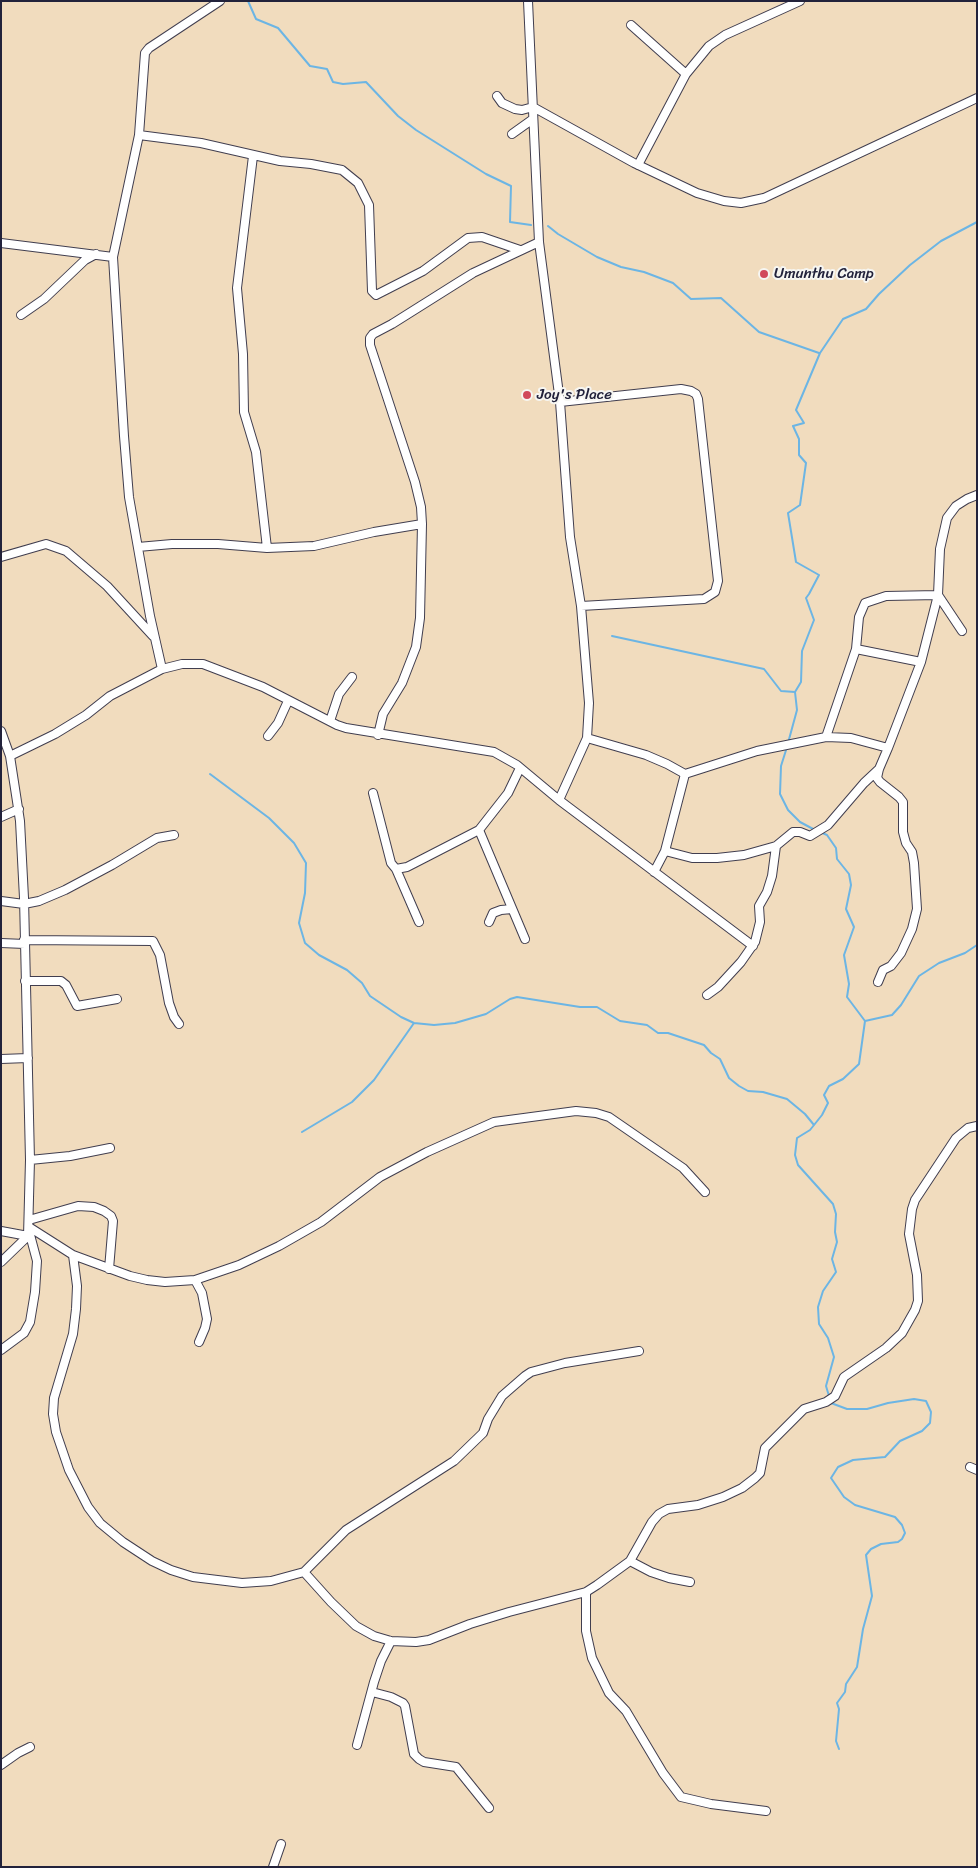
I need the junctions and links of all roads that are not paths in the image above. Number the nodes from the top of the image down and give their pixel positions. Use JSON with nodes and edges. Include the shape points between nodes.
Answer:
{"nodes":[{"id":1,"x":220,"y":1,"type":"edge"},
{"id":2,"x":528,"y":1,"type":"edge"},
{"id":3,"x":800,"y":1,"type":"edge"},
{"id":4,"x":631,"y":25,"type":"dead end"},
{"id":5,"x":686,"y":74,"type":"junction"},
{"id":6,"x":497,"y":96,"type":"dead end"},
{"id":7,"x":977,"y":98,"type":"edge"},
{"id":8,"x":533,"y":107,"type":"junction"},
{"id":9,"x":533,"y":119,"type":"junction"},
{"id":10,"x":512,"y":134,"type":"dead end"},
{"id":11,"x":139,"y":135,"type":"junction"},
{"id":12,"x":253,"y":156,"type":"junction"},
{"id":13,"x":638,"y":165,"type":"junction"},
{"id":14,"x":539,"y":242,"type":"junction"},
{"id":15,"x":1,"y":243,"type":"edge"},
{"id":16,"x":520,"y":250,"type":"junction"},
{"id":17,"x":96,"y":254,"type":"junction"},
{"id":18,"x":113,"y":257,"type":"junction"},
{"id":19,"x":21,"y":315,"type":"dead end"},
{"id":20,"x":560,"y":402,"type":"junction"},
{"id":21,"x":977,"y":495,"type":"edge"},
{"id":22,"x":422,"y":524,"type":"junction"},
{"id":23,"x":138,"y":547,"type":"junction"},
{"id":24,"x":267,"y":548,"type":"junction"},
{"id":25,"x":1,"y":557,"type":"edge"},
{"id":26,"x":938,"y":595,"type":"junction"},
{"id":27,"x":581,"y":606,"type":"junction"},
{"id":28,"x":962,"y":631,"type":"dead end"},
{"id":29,"x":154,"y":638,"type":"junction"},
{"id":30,"x":856,"y":649,"type":"junction"},
{"id":31,"x":921,"y":662,"type":"junction"},
{"id":32,"x":162,"y":669,"type":"junction"},
{"id":33,"x":352,"y":677,"type":"dead end"},
{"id":34,"x":288,"y":701,"type":"junction"},
{"id":35,"x":330,"y":721,"type":"junction"},
{"id":36,"x":1,"y":731,"type":"edge"},
{"id":37,"x":378,"y":734,"type":"junction"},
{"id":38,"x":268,"y":736,"type":"dead end"},
{"id":39,"x":826,"y":737,"type":"junction"},
{"id":40,"x":587,"y":738,"type":"junction"},
{"id":41,"x":888,"y":748,"type":"junction"},
{"id":42,"x":10,"y":756,"type":"junction"},
{"id":43,"x":520,"y":768,"type":"junction"},
{"id":44,"x":879,"y":769,"type":"junction"},
{"id":45,"x":685,"y":774,"type":"junction"},
{"id":46,"x":373,"y":793,"type":"dead end"},
{"id":47,"x":560,"y":800,"type":"junction"},
{"id":48,"x":19,"y":809,"type":"junction"},
{"id":49,"x":1,"y":817,"type":"edge"},
{"id":50,"x":479,"y":830,"type":"junction"},
{"id":51,"x":174,"y":835,"type":"dead end"},
{"id":52,"x":776,"y":846,"type":"junction"},
{"id":53,"x":665,"y":851,"type":"junction"},
{"id":54,"x":396,"y":869,"type":"junction"},
{"id":55,"x":654,"y":872,"type":"junction"},
{"id":56,"x":1,"y":901,"type":"edge"},
{"id":57,"x":24,"y":904,"type":"junction"},
{"id":58,"x":512,"y":909,"type":"junction"},
{"id":59,"x":419,"y":922,"type":"dead end"},
{"id":60,"x":489,"y":922,"type":"dead end"},
{"id":61,"x":525,"y":939,"type":"dead end"},
{"id":62,"x":24,"y":942,"type":"junction"},
{"id":63,"x":1,"y":943,"type":"edge"},
{"id":64,"x":753,"y":946,"type":"junction"},
{"id":65,"x":25,"y":981,"type":"junction"},
{"id":66,"x":878,"y":982,"type":"dead end"},
{"id":67,"x":707,"y":995,"type":"dead end"},
{"id":68,"x":117,"y":999,"type":"dead end"},
{"id":69,"x":180,"y":1024,"type":"dead end"},
{"id":70,"x":28,"y":1058,"type":"junction"},
{"id":71,"x":1,"y":1059,"type":"edge"},
{"id":72,"x":977,"y":1126,"type":"edge"},
{"id":73,"x":110,"y":1148,"type":"dead end"},
{"id":74,"x":30,"y":1160,"type":"junction"},
{"id":75,"x":705,"y":1192,"type":"dead end"},
{"id":76,"x":29,"y":1228,"type":"junction"},
{"id":77,"x":1,"y":1231,"type":"edge"},
{"id":78,"x":73,"y":1255,"type":"junction"},
{"id":79,"x":1,"y":1262,"type":"edge"},
{"id":80,"x":110,"y":1269,"type":"junction"},
{"id":81,"x":195,"y":1280,"type":"junction"},
{"id":82,"x":199,"y":1342,"type":"dead end"},
{"id":83,"x":1,"y":1350,"type":"edge"},
{"id":84,"x":639,"y":1352,"type":"dead end"},
{"id":85,"x":630,"y":1561,"type":"junction"},
{"id":86,"x":304,"y":1572,"type":"junction"},
{"id":87,"x":690,"y":1582,"type":"dead end"},
{"id":88,"x":586,"y":1592,"type":"junction"},
{"id":89,"x":391,"y":1641,"type":"junction"},
{"id":90,"x":372,"y":1692,"type":"junction"},
{"id":91,"x":357,"y":1745,"type":"dead end"},
{"id":92,"x":30,"y":1747,"type":"dead end"},
{"id":93,"x":1,"y":1765,"type":"edge"},
{"id":94,"x":489,"y":1808,"type":"dead end"},
{"id":95,"x":766,"y":1811,"type":"dead end"},
{"id":96,"x":281,"y":1844,"type":"dead end"},
{"id":97,"x":273,"y":1867,"type":"edge"}],
"edges":[{"from":1,"to":11,"type":"street","via":[[149,48]]},
{"from":2,"to":8,"type":"street"},
{"from":3,"to":5,"type":"street","via":[[717,40]]},
{"from":4,"to":5,"type":"street"},
{"from":5,"to":13,"type":"street"},
{"from":6,"to":8,"type":"street","via":[[502,103],[515,109]]},
{"from":7,"to":13,"type":"street","via":[[764,198],[748,202],[724,201],[698,193]]},
{"from":8,"to":9,"type":"street"},
{"from":8,"to":13,"type":"street"},
{"from":9,"to":10,"type":"street"},
{"from":9,"to":14,"type":"street"},
{"from":11,"to":12,"type":"street","via":[[201,143]]},
{"from":11,"to":18,"type":"street"},
{"from":12,"to":16,"type":"street","via":[[342,170],[358,183],[369,206],[374,294],[378,295],[423,271],[468,238],[482,237]]},
{"from":12,"to":24,"type":"street","via":[[237,295],[244,412],[256,452]]},
{"from":14,"to":16,"type":"street"},
{"from":14,"to":20,"type":"street"},
{"from":15,"to":17,"type":"street"},
{"from":16,"to":22,"type":"street","via":[[461,280],[370,338],[415,482]]},
{"from":17,"to":18,"type":"street"},
{"from":17,"to":19,"type":"street"},
{"from":18,"to":23,"type":"street","via":[[125,460]]},
{"from":20,"to":27,"type":"street","via":[[570,537]]},
{"from":20,"to":27,"type":"street","via":[[682,389],[696,394],[718,581],[715,592],[704,599]]},
{"from":21,"to":26,"type":"street","via":[[956,506],[948,518],[940,549]]},
{"from":22,"to":24,"type":"street","via":[[314,546]]},
{"from":22,"to":37,"type":"street","via":[[420,618],[416,647],[402,683],[383,714]]},
{"from":23,"to":24,"type":"street","via":[[218,544]]},
{"from":23,"to":29,"type":"street"},
{"from":25,"to":29,"type":"street","via":[[46,544],[66,551],[106,586]]},
{"from":26,"to":28,"type":"street"},
{"from":26,"to":30,"type":"street","via":[[886,596],[864,603],[859,617]]},
{"from":26,"to":31,"type":"street"},
{"from":27,"to":40,"type":"street","via":[[589,703]]},
{"from":29,"to":32,"type":"street"},
{"from":30,"to":31,"type":"street"},
{"from":30,"to":39,"type":"street"},
{"from":31,"to":41,"type":"street"},
{"from":32,"to":34,"type":"street","via":[[182,664],[203,664]]},
{"from":32,"to":42,"type":"street","via":[[110,696],[55,734]]},
{"from":33,"to":35,"type":"street","via":[[339,694]]},
{"from":34,"to":35,"type":"street"},
{"from":34,"to":38,"type":"street"},
{"from":35,"to":37,"type":"street","via":[[346,728]]},
{"from":36,"to":42,"type":"street"},
{"from":37,"to":43,"type":"street","via":[[494,752]]},
{"from":39,"to":41,"type":"street","via":[[851,738]]},
{"from":39,"to":45,"type":"street","via":[[757,751]]},
{"from":40,"to":45,"type":"street","via":[[646,755]]},
{"from":40,"to":47,"type":"street"},
{"from":41,"to":44,"type":"street"},
{"from":42,"to":48,"type":"street"},
{"from":43,"to":47,"type":"street"},
{"from":43,"to":50,"type":"street","via":[[508,793]]},
{"from":44,"to":52,"type":"street","via":[[828,825],[810,836],[793,832]]},
{"from":44,"to":66,"type":"street","via":[[879,781],[903,802],[904,837],[912,852],[917,909],[900,954],[891,966],[883,970]]},
{"from":45,"to":53,"type":"street"},
{"from":46,"to":54,"type":"street","via":[[391,863]]},
{"from":47,"to":55,"type":"street"},
{"from":48,"to":49,"type":"street"},
{"from":48,"to":57,"type":"street"},
{"from":50,"to":54,"type":"street","via":[[407,867]]},
{"from":50,"to":58,"type":"street"},
{"from":51,"to":57,"type":"street","via":[[157,838],[65,890]]},
{"from":52,"to":53,"type":"street","via":[[717,858],[692,858]]},
{"from":52,"to":64,"type":"street","via":[[772,876],[759,906],[759,928]]},
{"from":53,"to":55,"type":"street"},
{"from":54,"to":59,"type":"street"},
{"from":55,"to":64,"type":"street"},
{"from":56,"to":57,"type":"street"},
{"from":57,"to":62,"type":"street"},
{"from":58,"to":60,"type":"street","via":[[493,913]]},
{"from":58,"to":61,"type":"street"},
{"from":62,"to":63,"type":"street"},
{"from":62,"to":65,"type":"street"},
{"from":62,"to":69,"type":"street","via":[[153,941],[160,955],[169,1003]]},
{"from":64,"to":67,"type":"street","via":[[718,987]]},
{"from":65,"to":68,"type":"street","via":[[61,981],[77,1006]]},
{"from":65,"to":70,"type":"street"},
{"from":70,"to":71,"type":"street"},
{"from":70,"to":74,"type":"street"},
{"from":72,"to":85,"type":"street","via":[[968,1128],[956,1138],[912,1210],[909,1234],[918,1301],[902,1333],[844,1377],[835,1396],[804,1409],[768,1445],[760,1473],[742,1488],[709,1502],[668,1509],[659,1514]]},
{"from":73,"to":74,"type":"street"},
{"from":74,"to":76,"type":"street"},
{"from":75,"to":81,"type":"street","via":[[683,1168],[602,1115],[583,1111],[502,1120],[380,1176],[321,1222],[279,1246],[239,1265]]},
{"from":76,"to":77,"type":"street"},
{"from":76,"to":78,"type":"street"},
{"from":76,"to":79,"type":"street"},
{"from":76,"to":80,"type":"street","via":[[78,1206],[104,1211],[113,1221]]},
{"from":76,"to":83,"type":"street","via":[[37,1262],[30,1322],[24,1333]]},
{"from":78,"to":80,"type":"street"},
{"from":78,"to":86,"type":"street","via":[[77,1286],[75,1317],[53,1414],[69,1470],[100,1524],[152,1561],[192,1577],[242,1583],[271,1581]]},
{"from":80,"to":81,"type":"street","via":[[147,1280]]},
{"from":81,"to":82,"type":"street","via":[[202,1293],[207,1319]]},
{"from":84,"to":86,"type":"street","via":[[565,1363],[525,1376],[502,1396],[488,1419],[484,1433],[454,1461],[346,1530]]},
{"from":85,"to":87,"type":"street","via":[[651,1572]]},
{"from":85,"to":88,"type":"street"},
{"from":86,"to":89,"type":"street","via":[[356,1626]]},
{"from":88,"to":89,"type":"street","via":[[509,1612],[429,1640]]},
{"from":88,"to":95,"type":"street","via":[[586,1631],[592,1658],[609,1693],[626,1711],[662,1773],[681,1797]]},
{"from":89,"to":90,"type":"street"},
{"from":90,"to":91,"type":"street"},
{"from":90,"to":94,"type":"street","via":[[403,1703],[414,1754],[419,1759],[456,1766]]},
{"from":92,"to":93,"type":"street"},
{"from":96,"to":97,"type":"street"}]}
